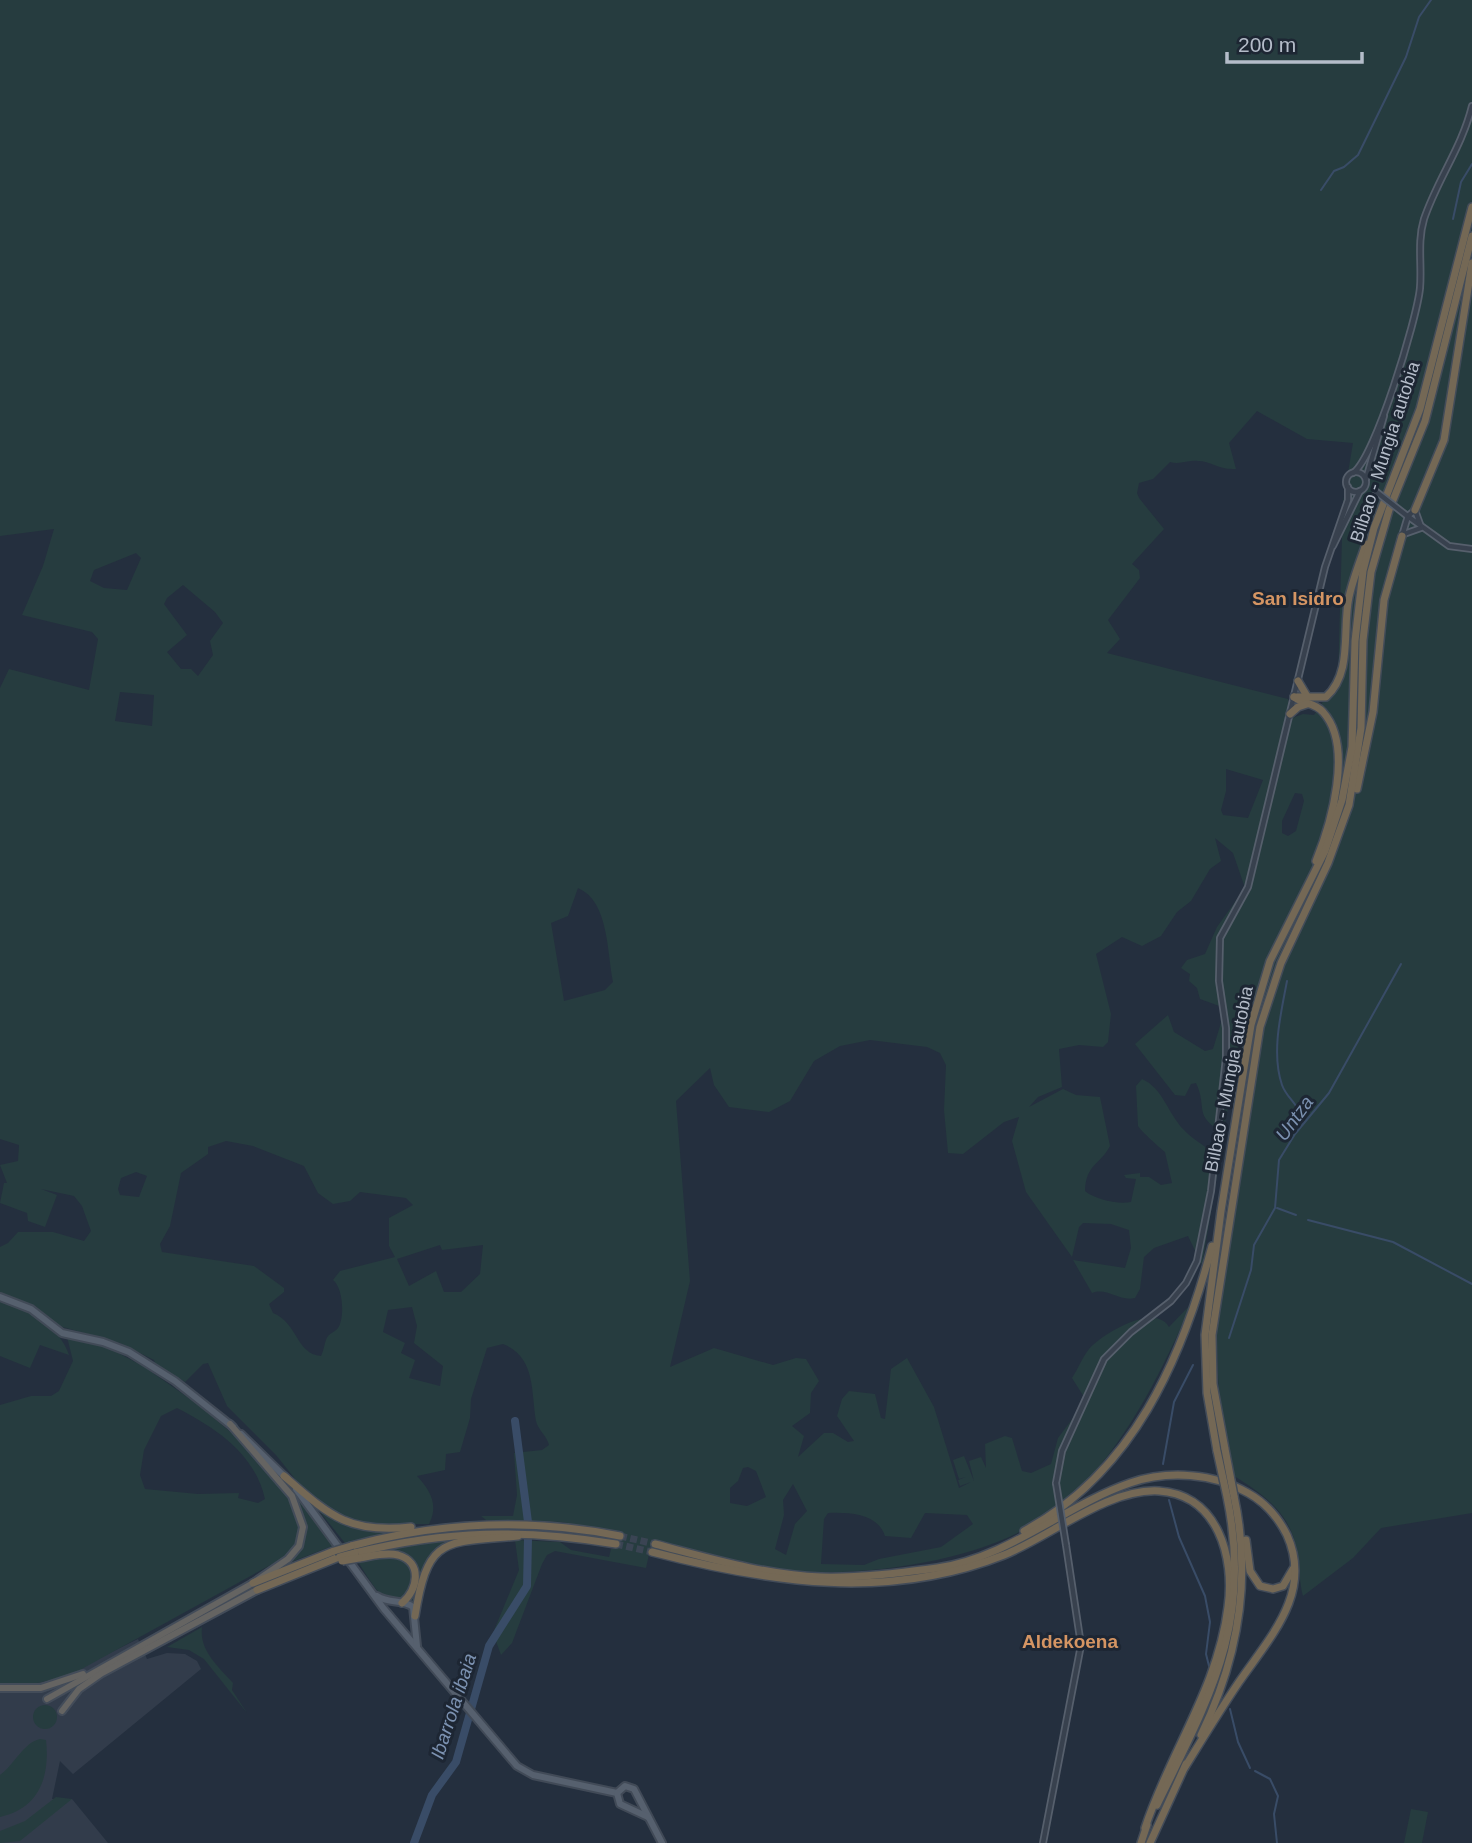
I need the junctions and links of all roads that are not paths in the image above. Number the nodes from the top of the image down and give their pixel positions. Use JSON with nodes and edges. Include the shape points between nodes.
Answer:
{"nodes":[{"id":1,"x":1472,"y":106,"type":"edge"},
{"id":2,"x":1472,"y":207,"type":"edge"},
{"id":3,"x":1472,"y":236,"type":"edge"},
{"id":4,"x":1472,"y":263,"type":"edge"},
{"id":5,"x":1386,"y":405,"type":"junction"},
{"id":6,"x":1353,"y":473,"type":"junction"},
{"id":7,"x":1366,"y":479,"type":"junction"},
{"id":8,"x":1348,"y":487,"type":"junction"},
{"id":9,"x":1362,"y":490,"type":"junction"},
{"id":10,"x":1374,"y":490,"type":"junction"},
{"id":11,"x":1415,"y":510,"type":"junction"},
{"id":12,"x":1407,"y":516,"type":"junction"},
{"id":13,"x":1422,"y":527,"type":"junction"},
{"id":14,"x":1374,"y":528,"type":"junction"},
{"id":15,"x":1402,"y":536,"type":"junction"},
{"id":16,"x":1472,"y":550,"type":"edge"},
{"id":17,"x":1329,"y":553,"type":"junction"},
{"id":18,"x":1298,"y":681,"type":"junction"},
{"id":19,"x":1294,"y":697,"type":"junction"},
{"id":20,"x":1307,"y":700,"type":"junction"},
{"id":21,"x":1290,"y":715,"type":"junction"},
{"id":22,"x":1349,"y":805,"type":"junction"},
{"id":23,"x":1298,"y":904,"type":"junction"},
{"id":24,"x":1221,"y":1211,"type":"junction"},
{"id":25,"x":0,"y":1297,"type":"edge"},
{"id":26,"x":229,"y":1424,"type":"junction"},
{"id":27,"x":1221,"y":1450,"type":"junction"},
{"id":28,"x":284,"y":1476,"type":"junction"},
{"id":29,"x":1231,"y":1496,"type":"junction"},
{"id":30,"x":1238,"y":1515,"type":"junction"},
{"id":31,"x":1052,"y":1522,"type":"junction"},
{"id":32,"x":492,"y":1524,"type":"junction"},
{"id":33,"x":568,"y":1535,"type":"junction"},
{"id":34,"x":1289,"y":1541,"type":"junction"},
{"id":35,"x":355,"y":1552,"type":"junction"},
{"id":36,"x":338,"y":1557,"type":"junction"},
{"id":37,"x":929,"y":1568,"type":"junction"},
{"id":38,"x":888,"y":1582,"type":"junction"},
{"id":39,"x":255,"y":1587,"type":"junction"},
{"id":40,"x":375,"y":1595,"type":"junction"},
{"id":41,"x":400,"y":1603,"type":"junction"},
{"id":42,"x":415,"y":1617,"type":"junction"},
{"id":43,"x":396,"y":1622,"type":"junction"},
{"id":44,"x":418,"y":1648,"type":"junction"},
{"id":45,"x":107,"y":1663,"type":"junction"},
{"id":46,"x":0,"y":1688,"type":"edge"},
{"id":47,"x":47,"y":1699,"type":"dead end"},
{"id":48,"x":62,"y":1711,"type":"dead end"},
{"id":49,"x":1185,"y":1767,"type":"junction"},
{"id":50,"x":617,"y":1793,"type":"junction"},
{"id":51,"x":637,"y":1794,"type":"junction"},
{"id":52,"x":628,"y":1807,"type":"junction"},
{"id":53,"x":651,"y":1820,"type":"junction"},
{"id":54,"x":1145,"y":1828,"type":"junction"},
{"id":55,"x":662,"y":1843,"type":"edge"},
{"id":56,"x":1043,"y":1843,"type":"edge"},
{"id":57,"x":1141,"y":1843,"type":"edge"},
{"id":58,"x":1150,"y":1843,"type":"edge"}],
"edges":[{"from":1,"to":5,"type":"street","via":[[1459,146],[1425,217],[1416,309]]},
{"from":2,"to":14,"type":"highway","name":"Bilbao - Mungia autobia","via":[[1420,409]]},
{"from":3,"to":22,"type":"highway","name":"Bilbao - Mungia autobia","via":[[1425,421],[1389,510],[1371,572],[1363,640],[1361,728]]},
{"from":4,"to":11,"type":"highway","via":[[1444,440]]},
{"from":5,"to":6,"type":"street","via":[[1365,461]]},
{"from":5,"to":7,"type":"street"},
{"from":6,"to":7,"type":"street"},
{"from":6,"to":8,"type":"street"},
{"from":7,"to":9,"type":"street"},
{"from":7,"to":10,"type":"street"},
{"from":8,"to":9,"type":"street"},
{"from":8,"to":17,"type":"street","via":[[1348,500]]},
{"from":9,"to":10,"type":"street"},
{"from":9,"to":17,"type":"street"},
{"from":10,"to":12,"type":"street","bridge":true},
{"from":11,"to":12,"type":"street"},
{"from":11,"to":13,"type":"street"},
{"from":12,"to":13,"type":"street"},
{"from":12,"to":15,"type":"street"},
{"from":13,"to":15,"type":"street"},
{"from":13,"to":16,"type":"street","via":[[1449,545]]},
{"from":14,"to":20,"type":"highway","via":[[1349,598],[1335,689],[1326,697]]},
{"from":14,"to":23,"type":"highway","name":"Bilbao - Mungia autobia","via":[[1358,600],[1347,778],[1332,832]]},
{"from":15,"to":22,"type":"highway","via":[[1384,600],[1369,738]]},
{"from":17,"to":18,"type":"street"},
{"from":18,"to":19,"type":"street"},
{"from":18,"to":20,"type":"highway"},
{"from":19,"to":20,"type":"highway"},
{"from":19,"to":21,"type":"street"},
{"from":20,"to":21,"type":"highway"},
{"from":20,"to":23,"type":"highway","via":[[1331,724],[1337,775],[1328,827]]},
{"from":21,"to":56,"type":"street","bridge":true,"via":[[1248,887],[1220,938],[1218,972],[1226,1058],[1211,1191],[1197,1261],[1171,1301],[1104,1359],[1062,1451],[1056,1483],[1081,1645]]},
{"from":22,"to":27,"type":"highway","name":"Bilbao - Mungia autobia","via":[[1328,863],[1281,963],[1260,1027],[1212,1335]]},
{"from":23,"to":24,"type":"highway","name":"Bilbao - Mungia autobia","via":[[1270,961],[1254,1015]]},
{"from":24,"to":27,"type":"highway","name":"Bilbao - Mungia autobia","via":[[1205,1335],[1207,1393]]},
{"from":24,"to":37,"type":"highway","via":[[1196,1303],[1172,1364],[1143,1417],[1110,1463],[1074,1498],[1032,1527]]},
{"from":25,"to":26,"type":"main road","via":[[31,1309],[61,1333],[129,1352]]},
{"from":26,"to":28,"type":"main road"},
{"from":26,"to":39,"type":"highway","via":[[292,1496],[303,1527],[294,1553]]},
{"from":27,"to":29,"type":"highway","name":"Bilbao - Mungia autobia","bridge":true},
{"from":28,"to":32,"type":"highway","via":[[324,1511],[355,1526],[377,1530]]},
{"from":28,"to":40,"type":"main road"},
{"from":29,"to":30,"type":"highway","name":"Bilbao - Mungia autobia"},
{"from":29,"to":54,"type":"highway","name":"Bilbao - Mungia autobia","via":[[1235,1585],[1224,1655],[1197,1725]]},
{"from":30,"to":34,"type":"highway","via":[[1250,1572],[1260,1586],[1278,1588],[1291,1576]]},
{"from":30,"to":49,"type":"highway","name":"Bilbao - Mungia autobia","via":[[1242,1586],[1237,1633],[1224,1682]]},
{"from":31,"to":34,"type":"highway","via":[[1131,1483],[1195,1476],[1230,1484],[1255,1497],[1275,1515]]},
{"from":31,"to":37,"type":"highway","via":[[995,1550]]},
{"from":31,"to":38,"type":"highway","via":[[986,1557]]},
{"from":32,"to":33,"type":"highway","via":[[560,1527],[618,1540]]},
{"from":32,"to":35,"type":"highway","via":[[401,1533]]},
{"from":33,"to":35,"type":"highway","via":[[484,1532]]},
{"from":33,"to":42,"type":"highway","via":[[475,1539],[445,1546],[425,1567]]},
{"from":34,"to":49,"type":"highway","via":[[1296,1576],[1287,1609]]},
{"from":35,"to":36,"type":"highway","bridge":true},
{"from":35,"to":36,"type":"highway","bridge":true},
{"from":35,"to":41,"type":"highway","via":[[408,1560],[416,1581]]},
{"from":36,"to":39,"type":"highway"},
{"from":36,"to":39,"type":"highway"},
{"from":37,"to":38,"type":"highway","via":[[877,1576],[803,1576],[654,1548],[772,1579],[830,1585]]},
{"from":38,"to":54,"type":"highway","via":[[925,1578],[987,1561],[1132,1493],[1173,1493],[1205,1512],[1224,1540],[1229,1567],[1224,1632],[1212,1678]]},
{"from":39,"to":45,"type":"highway"},
{"from":39,"to":48,"type":"highway","via":[[102,1673],[79,1689]]},
{"from":40,"to":41,"type":"main road"},
{"from":40,"to":43,"type":"main road"},
{"from":41,"to":42,"type":"main road","via":[[411,1604]]},
{"from":41,"to":43,"type":"main road","via":[[393,1612]]},
{"from":42,"to":43,"type":"main road","via":[[407,1625]]},
{"from":42,"to":44,"type":"main road"},
{"from":43,"to":44,"type":"main road"},
{"from":44,"to":50,"type":"main road","via":[[527,1774]]},
{"from":45,"to":46,"type":"highway","via":[[54,1685]]},
{"from":45,"to":47,"type":"highway"},
{"from":49,"to":58,"type":"highway","name":"Bilbao - Mungia autobia"},
{"from":50,"to":51,"type":"main road","via":[[628,1786]]},
{"from":50,"to":52,"type":"main road","via":[[618,1803]]},
{"from":51,"to":52,"type":"main road"},
{"from":51,"to":53,"type":"main road"},
{"from":52,"to":53,"type":"main road"},
{"from":53,"to":55,"type":"main road"},
{"from":54,"to":57,"type":"highway","name":"Bilbao - Mungia autobia"}]}
